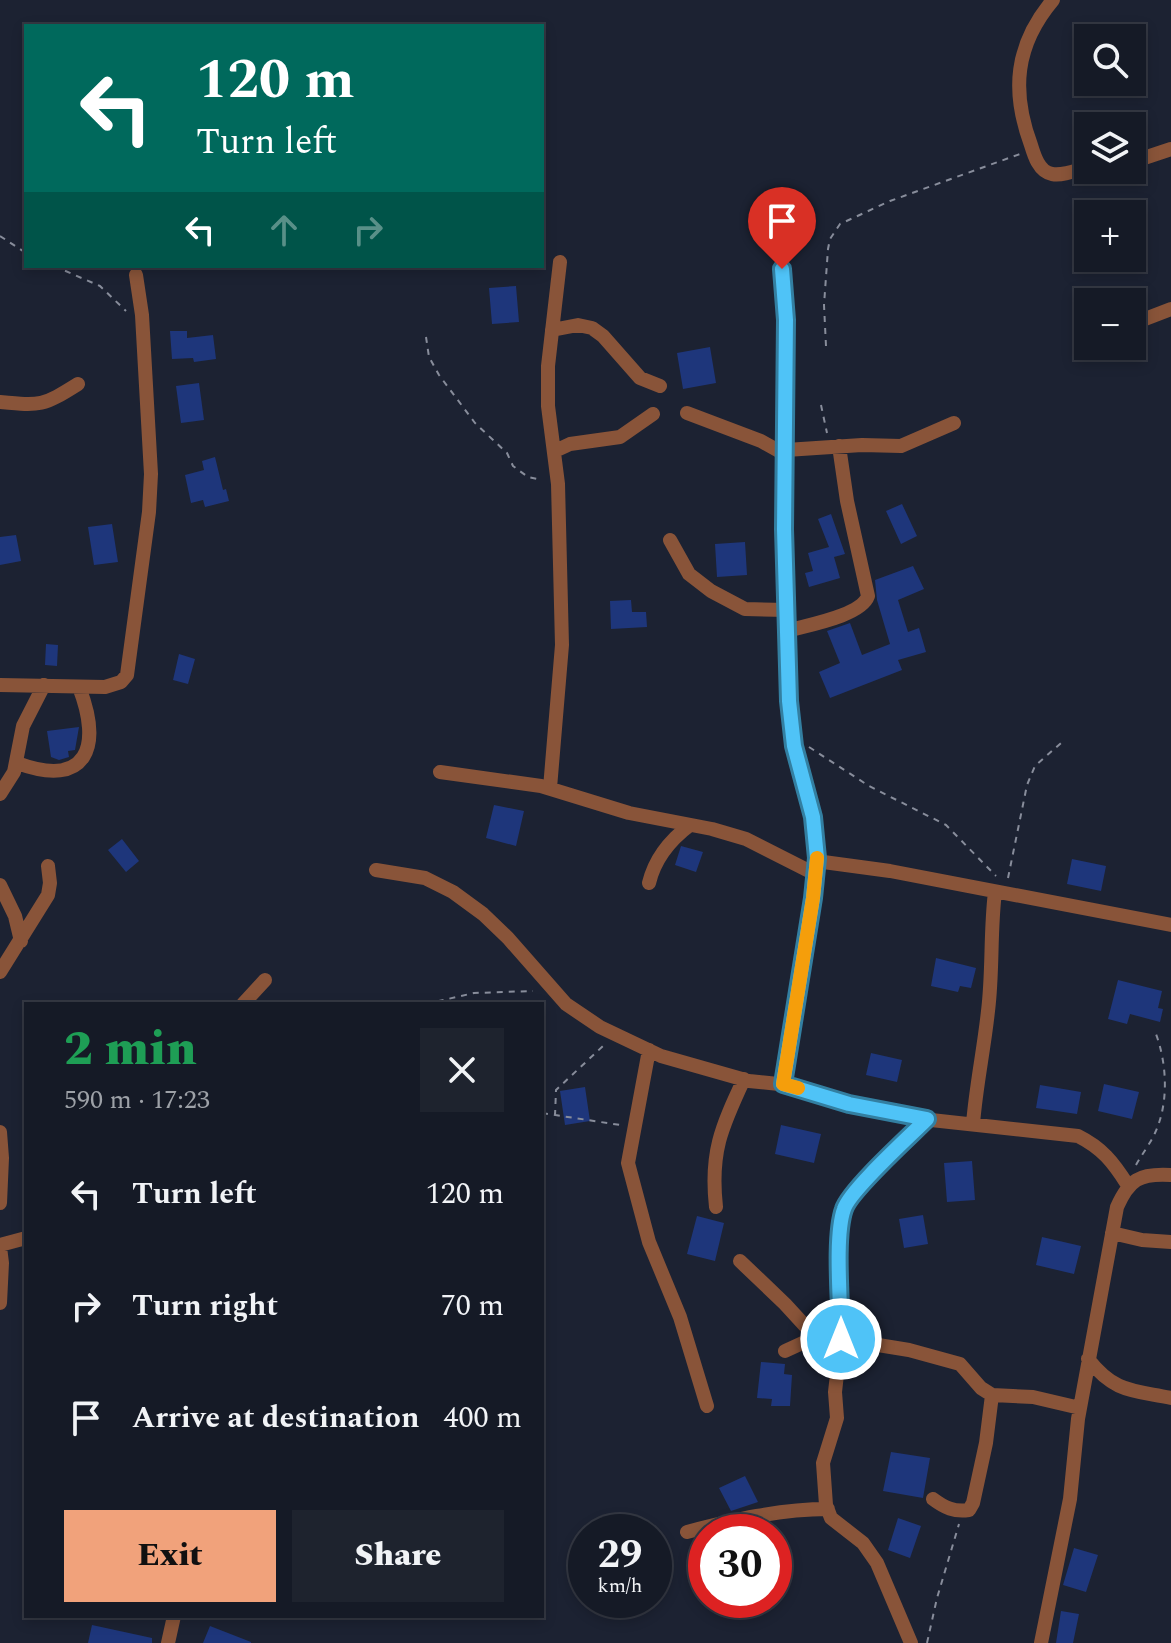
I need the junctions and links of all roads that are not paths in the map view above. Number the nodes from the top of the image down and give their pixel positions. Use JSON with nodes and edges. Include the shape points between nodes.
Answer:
{"nodes":[{"id":1,"x":1053,"y":0,"type":"edge"},
{"id":2,"x":1171,"y":149,"type":"edge"},
{"id":3,"x":1146,"y":157,"type":"edge"},
{"id":4,"x":1074,"y":171,"type":"edge"},
{"id":5,"x":560,"y":262,"type":"dead end"},
{"id":6,"x":782,"y":269,"type":"dead end"},
{"id":7,"x":136,"y":275,"type":"dead end"},
{"id":8,"x":1171,"y":309,"type":"edge"},
{"id":9,"x":1146,"y":319,"type":"edge"},
{"id":10,"x":552,"y":330,"type":"junction"},
{"id":11,"x":78,"y":384,"type":"dead end"},
{"id":12,"x":660,"y":386,"type":"dead end"},
{"id":13,"x":0,"y":402,"type":"edge"},
{"id":14,"x":687,"y":413,"type":"dead end"},
{"id":15,"x":653,"y":414,"type":"dead end"},
{"id":16,"x":954,"y":423,"type":"dead end"},
{"id":17,"x":834,"y":446,"type":"junction"},
{"id":18,"x":555,"y":451,"type":"junction"},
{"id":19,"x":786,"y":453,"type":"junction"},
{"id":20,"x":670,"y":540,"type":"dead end"},
{"id":21,"x":787,"y":610,"type":"junction"},
{"id":22,"x":787,"y":631,"type":"junction"},
{"id":23,"x":0,"y":685,"type":"edge"},
{"id":24,"x":44,"y":685,"type":"junction"},
{"id":25,"x":79,"y":687,"type":"junction"},
{"id":26,"x":17,"y":763,"type":"junction"},
{"id":27,"x":440,"y":772,"type":"dead end"},
{"id":28,"x":550,"y":788,"type":"junction"},
{"id":29,"x":0,"y":794,"type":"edge"},
{"id":30,"x":690,"y":825,"type":"junction"},
{"id":31,"x":48,"y":866,"type":"dead end"},
{"id":32,"x":816,"y":867,"type":"junction"},
{"id":33,"x":376,"y":870,"type":"dead end"},
{"id":34,"x":649,"y":883,"type":"dead end"},
{"id":35,"x":0,"y":885,"type":"edge"},
{"id":36,"x":1005,"y":892,"type":"junction"},
{"id":37,"x":1171,"y":925,"type":"edge"},
{"id":38,"x":21,"y":941,"type":"junction"},
{"id":39,"x":0,"y":972,"type":"edge"},
{"id":40,"x":265,"y":980,"type":"dead end"},
{"id":41,"x":245,"y":1002,"type":"edge"},
{"id":42,"x":649,"y":1050,"type":"junction"},
{"id":43,"x":744,"y":1079,"type":"junction"},
{"id":44,"x":783,"y":1084,"type":"junction"},
{"id":45,"x":927,"y":1119,"type":"junction"},
{"id":46,"x":973,"y":1124,"type":"junction"},
{"id":47,"x":0,"y":1132,"type":"edge"},
{"id":48,"x":1171,"y":1175,"type":"edge"},
{"id":49,"x":1130,"y":1183,"type":"junction"},
{"id":50,"x":0,"y":1203,"type":"edge"},
{"id":51,"x":716,"y":1207,"type":"dead end"},
{"id":52,"x":1112,"y":1233,"type":"junction"},
{"id":53,"x":24,"y":1237,"type":"edge"},
{"id":54,"x":1171,"y":1242,"type":"edge"},
{"id":55,"x":0,"y":1246,"type":"edge"},
{"id":56,"x":740,"y":1261,"type":"dead end"},
{"id":57,"x":0,"y":1303,"type":"edge"},
{"id":58,"x":841,"y":1339,"type":"junction"},
{"id":59,"x":818,"y":1340,"type":"junction"},
{"id":60,"x":785,"y":1351,"type":"dead end"},
{"id":61,"x":1088,"y":1359,"type":"junction"},
{"id":62,"x":992,"y":1395,"type":"junction"},
{"id":63,"x":1171,"y":1398,"type":"edge"},
{"id":64,"x":707,"y":1406,"type":"dead end"},
{"id":65,"x":1080,"y":1408,"type":"junction"},
{"id":66,"x":933,"y":1499,"type":"dead end"},
{"id":67,"x":828,"y":1509,"type":"junction"},
{"id":68,"x":687,"y":1532,"type":"dead end"},
{"id":69,"x":174,"y":1618,"type":"edge"},
{"id":70,"x":168,"y":1643,"type":"edge"},
{"id":71,"x":911,"y":1643,"type":"edge"},
{"id":72,"x":1041,"y":1643,"type":"edge"}],
"edges":[{"from":1,"to":4,"type":"street","via":[[1032,29],[1017,81],[1020,107],[1043,170]]},
{"from":2,"to":3,"type":"street"},
{"from":5,"to":10,"type":"street"},
{"from":6,"to":19,"type":"street"},
{"from":7,"to":25,"type":"street","via":[[150,486],[131,659],[121,682]]},
{"from":8,"to":9,"type":"street"},
{"from":10,"to":12,"type":"street","via":[[592,328],[640,378]]},
{"from":10,"to":18,"type":"street","via":[[548,406]]},
{"from":11,"to":13,"type":"street","via":[[45,404]]},
{"from":14,"to":19,"type":"street"},
{"from":15,"to":18,"type":"street","via":[[620,437]]},
{"from":16,"to":17,"type":"street","via":[[901,446]]},
{"from":17,"to":19,"type":"street"},
{"from":17,"to":22,"type":"street","via":[[868,596],[845,614]]},
{"from":18,"to":28,"type":"street","via":[[562,645]]},
{"from":19,"to":21,"type":"street"},
{"from":20,"to":21,"type":"street","via":[[689,574],[711,591],[745,609]]},
{"from":21,"to":22,"type":"street"},
{"from":22,"to":32,"type":"street","via":[[793,736],[813,817]]},
{"from":23,"to":24,"type":"street"},
{"from":24,"to":25,"type":"street"},
{"from":24,"to":26,"type":"street","via":[[23,726]]},
{"from":25,"to":26,"type":"street","via":[[89,718],[85,758],[50,770]]},
{"from":26,"to":29,"type":"street"},
{"from":27,"to":28,"type":"street"},
{"from":28,"to":30,"type":"street"},
{"from":30,"to":32,"type":"street","via":[[746,839]]},
{"from":30,"to":34,"type":"street","via":[[662,852]]},
{"from":31,"to":38,"type":"street","via":[[48,895]]},
{"from":32,"to":36,"type":"street","via":[[890,871]]},
{"from":32,"to":44,"type":"street"},
{"from":33,"to":42,"type":"street","via":[[425,878],[453,892],[508,938],[566,1004]]},
{"from":35,"to":38,"type":"street"},
{"from":36,"to":37,"type":"street"},
{"from":36,"to":46,"type":"street","via":[[991,924],[988,1014]]},
{"from":38,"to":39,"type":"street"},
{"from":40,"to":41,"type":"street"},
{"from":42,"to":43,"type":"street"},
{"from":42,"to":64,"type":"street","via":[[628,1163],[649,1242],[680,1317]]},
{"from":43,"to":44,"type":"street"},
{"from":43,"to":51,"type":"street","via":[[717,1146],[712,1174]]},
{"from":44,"to":45,"type":"street"},
{"from":45,"to":46,"type":"street"},
{"from":45,"to":58,"type":"street","via":[[844,1207]]},
{"from":46,"to":49,"type":"street","via":[[1078,1136],[1110,1158]]},
{"from":47,"to":50,"type":"street"},
{"from":48,"to":49,"type":"street"},
{"from":49,"to":52,"type":"street","via":[[1117,1207]]},
{"from":52,"to":54,"type":"street"},
{"from":52,"to":61,"type":"street"},
{"from":53,"to":55,"type":"street"},
{"from":55,"to":57,"type":"street"},
{"from":56,"to":59,"type":"street"},
{"from":58,"to":59,"type":"street"},
{"from":58,"to":62,"type":"street","via":[[950,1359]]},
{"from":58,"to":67,"type":"street","via":[[837,1418],[823,1463]]},
{"from":59,"to":60,"type":"street"},
{"from":61,"to":63,"type":"street","via":[[1118,1388]]},
{"from":61,"to":65,"type":"street"},
{"from":62,"to":65,"type":"street","via":[[1033,1397]]},
{"from":62,"to":66,"type":"street","via":[[969,1510],[944,1507]]},
{"from":65,"to":72,"type":"street","via":[[1070,1499]]},
{"from":67,"to":68,"type":"street"},
{"from":67,"to":71,"type":"street","via":[[877,1563]]},
{"from":69,"to":70,"type":"street"}]}
